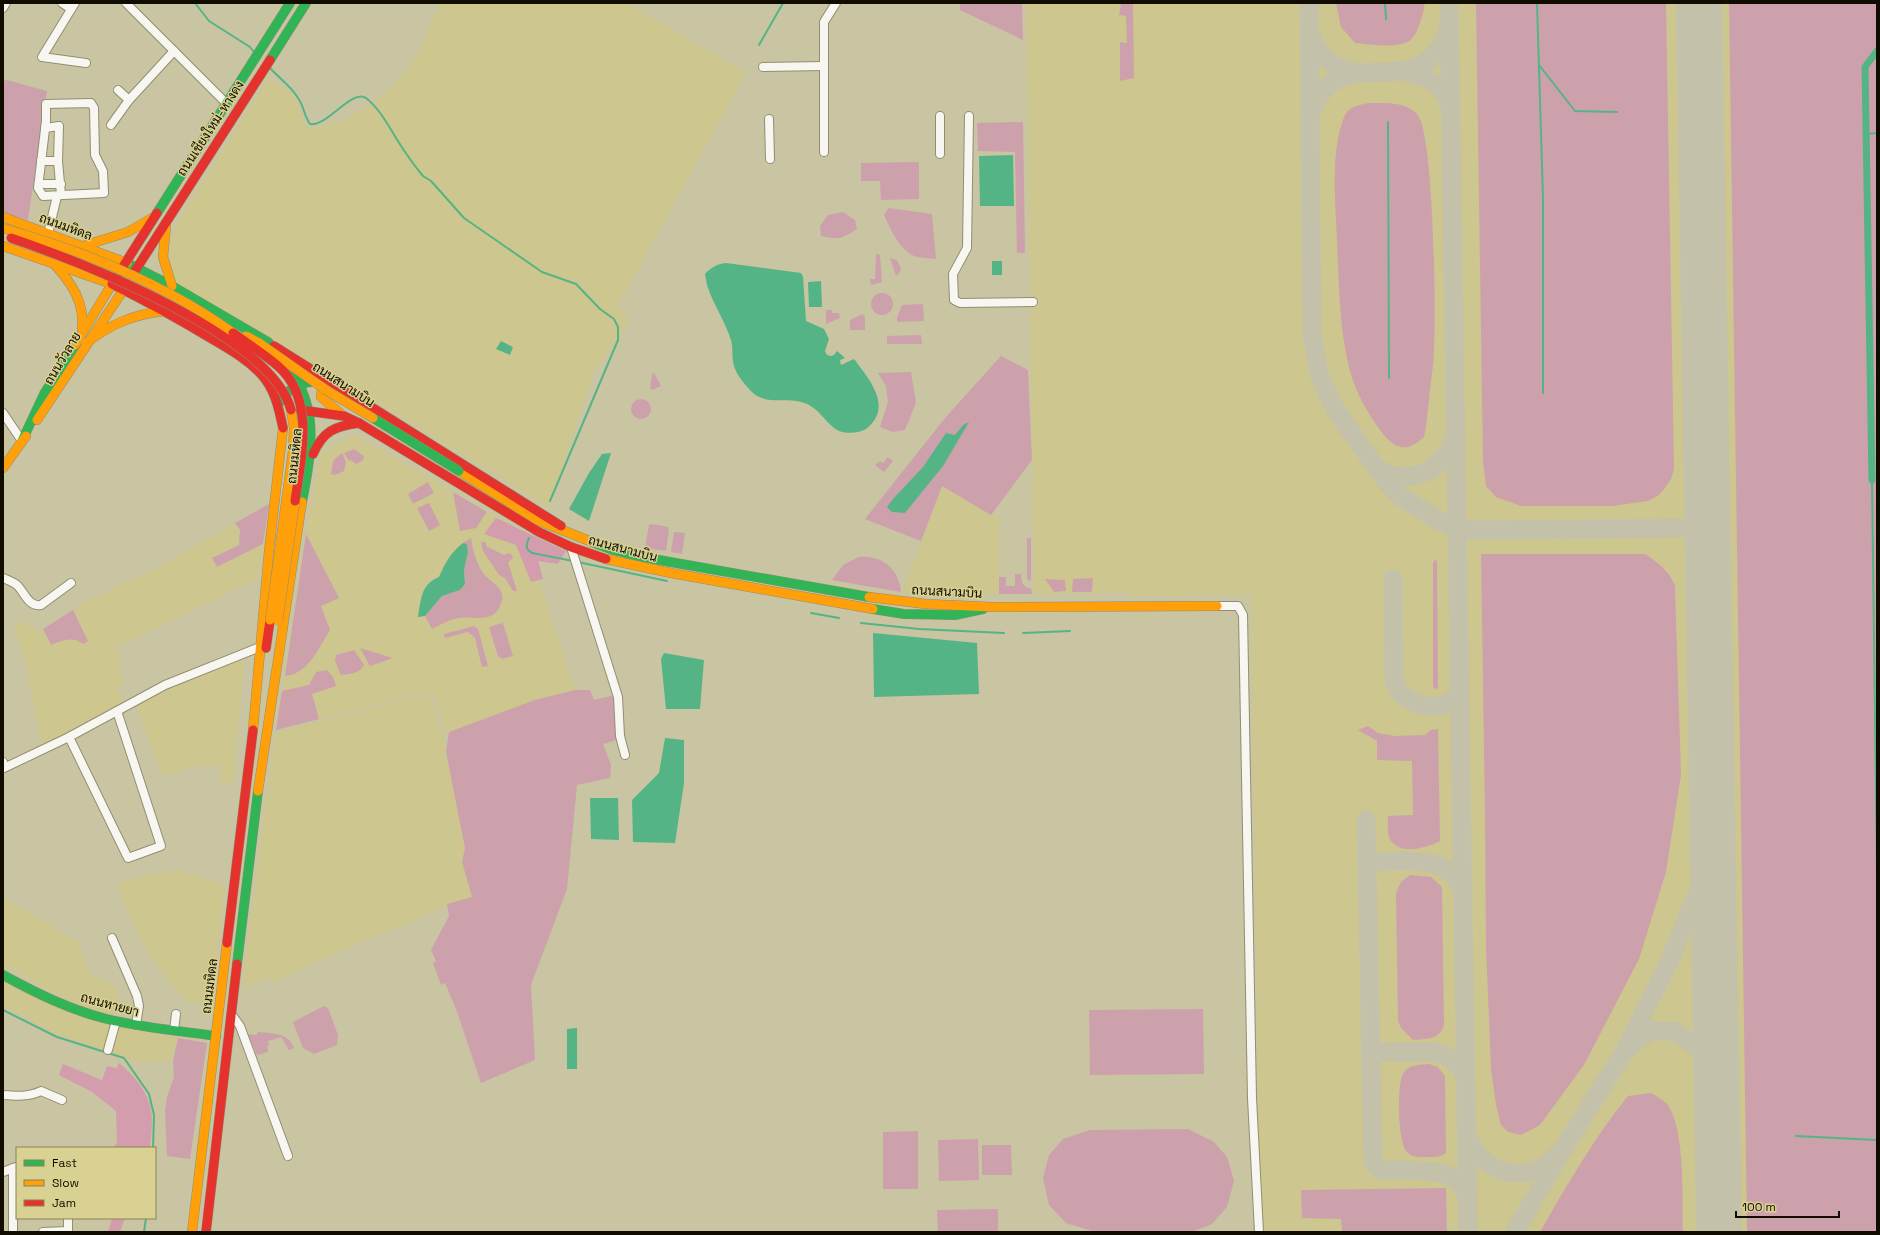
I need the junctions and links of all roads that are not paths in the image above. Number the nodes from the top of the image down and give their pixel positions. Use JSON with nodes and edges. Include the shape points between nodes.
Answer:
{"nodes":[{"id":1,"x":6,"y":3,"type":"edge"},
{"id":2,"x":62,"y":3,"type":"edge"},
{"id":3,"x":126,"y":3,"type":"edge"},
{"id":4,"x":290,"y":3,"type":"edge"},
{"id":5,"x":306,"y":3,"type":"edge"},
{"id":6,"x":836,"y":3,"type":"edge"},
{"id":7,"x":73,"y":6,"type":"edge"},
{"id":8,"x":3,"y":8,"type":"edge"},
{"id":9,"x":174,"y":51,"type":"junction"},
{"id":10,"x":86,"y":63,"type":"dead end"},
{"id":11,"x":823,"y":66,"type":"junction"},
{"id":12,"x":763,"y":67,"type":"dead end"},
{"id":13,"x":118,"y":90,"type":"dead end"},
{"id":14,"x":129,"y":100,"type":"junction"},
{"id":15,"x":227,"y":104,"type":"junction"},
{"id":16,"x":940,"y":116,"type":"dead end"},
{"id":17,"x":969,"y":116,"type":"dead end"},
{"id":18,"x":769,"y":119,"type":"dead end"},
{"id":19,"x":111,"y":125,"type":"dead end"},
{"id":20,"x":45,"y":128,"type":"junction"},
{"id":21,"x":824,"y":152,"type":"dead end"},
{"id":22,"x":940,"y":154,"type":"dead end"},
{"id":23,"x":770,"y":159,"type":"dead end"},
{"id":24,"x":40,"y":161,"type":"junction"},
{"id":25,"x":58,"y":161,"type":"junction"},
{"id":26,"x":44,"y":184,"type":"dead end"},
{"id":27,"x":61,"y":184,"type":"junction"},
{"id":28,"x":59,"y":196,"type":"junction"},
{"id":29,"x":3,"y":217,"type":"edge"},
{"id":30,"x":155,"y":217,"type":"junction"},
{"id":31,"x":13,"y":221,"type":"junction"},
{"id":32,"x":166,"y":221,"type":"junction"},
{"id":33,"x":3,"y":228,"type":"edge"},
{"id":34,"x":48,"y":234,"type":"junction"},
{"id":35,"x":3,"y":236,"type":"edge"},
{"id":36,"x":4,"y":246,"type":"edge"},
{"id":37,"x":83,"y":246,"type":"junction"},
{"id":38,"x":50,"y":261,"type":"junction"},
{"id":39,"x":126,"y":263,"type":"junction"},
{"id":40,"x":137,"y":268,"type":"junction"},
{"id":41,"x":112,"y":284,"type":"junction"},
{"id":42,"x":172,"y":286,"type":"junction"},
{"id":43,"x":124,"y":289,"type":"junction"},
{"id":44,"x":1033,"y":302,"type":"dead end"},
{"id":45,"x":166,"y":311,"type":"junction"},
{"id":46,"x":205,"y":313,"type":"junction"},
{"id":47,"x":82,"y":334,"type":"junction"},
{"id":48,"x":268,"y":342,"type":"junction"},
{"id":49,"x":86,"y":343,"type":"junction"},
{"id":50,"x":299,"y":383,"type":"junction"},
{"id":51,"x":332,"y":383,"type":"junction"},
{"id":52,"x":279,"y":406,"type":"junction"},
{"id":53,"x":309,"y":411,"type":"junction"},
{"id":54,"x":3,"y":413,"type":"edge"},
{"id":55,"x":344,"y":416,"type":"junction"},
{"id":56,"x":359,"y":424,"type":"junction"},
{"id":57,"x":22,"y":441,"type":"junction"},
{"id":58,"x":309,"y":466,"type":"junction"},
{"id":59,"x":3,"y":468,"type":"edge"},
{"id":60,"x":277,"y":483,"type":"junction"},
{"id":61,"x":304,"y":488,"type":"junction"},
{"id":62,"x":573,"y":535,"type":"junction"},
{"id":63,"x":571,"y":547,"type":"junction"},
{"id":64,"x":3,"y":578,"type":"edge"},
{"id":65,"x":71,"y":583,"type":"dead end"},
{"id":66,"x":1217,"y":606,"type":"joint"},
{"id":67,"x":992,"y":607,"type":"junction"},
{"id":68,"x":274,"y":621,"type":"junction"},
{"id":69,"x":260,"y":647,"type":"junction"},
{"id":70,"x":117,"y":712,"type":"junction"},
{"id":71,"x":69,"y":737,"type":"junction"},
{"id":72,"x":252,"y":744,"type":"junction"},
{"id":73,"x":625,"y":755,"type":"dead end"},
{"id":74,"x":3,"y":765,"type":"edge"},
{"id":75,"x":259,"y":780,"type":"junction"},
{"id":76,"x":112,"y":938,"type":"dead end"},
{"id":77,"x":3,"y":974,"type":"edge"},
{"id":78,"x":176,"y":1014,"type":"dead end"},
{"id":79,"x":232,"y":1015,"type":"junction"},
{"id":80,"x":116,"y":1021,"type":"junction"},
{"id":81,"x":136,"y":1025,"type":"junction"},
{"id":82,"x":174,"y":1030,"type":"junction"},
{"id":83,"x":216,"y":1036,"type":"junction"},
{"id":84,"x":108,"y":1050,"type":"dead end"},
{"id":85,"x":3,"y":1095,"type":"edge"},
{"id":86,"x":62,"y":1100,"type":"dead end"},
{"id":87,"x":288,"y":1156,"type":"dead end"},
{"id":88,"x":15,"y":1168,"type":"edge"},
{"id":89,"x":3,"y":1172,"type":"edge"},
{"id":90,"x":68,"y":1219,"type":"edge"},
{"id":91,"x":13,"y":1232,"type":"edge"},
{"id":92,"x":43,"y":1232,"type":"edge"},
{"id":93,"x":192,"y":1232,"type":"edge"},
{"id":94,"x":206,"y":1232,"type":"edge"},
{"id":95,"x":1259,"y":1232,"type":"edge"}],
"edges":[{"from":1,"to":8,"type":"street"},
{"from":2,"to":7,"type":"street"},
{"from":3,"to":9,"type":"street"},
{"from":4,"to":15,"type":"main road","name":"ถนนเชียงใหม่-หางดง"},
{"from":5,"to":32,"type":"main road","name":"ถนนเชียงใหม่-หางดง"},
{"from":6,"to":11,"type":"street","via":[[824,22]]},
{"from":7,"to":10,"type":"street","via":[[42,57]]},
{"from":9,"to":14,"type":"street"},
{"from":9,"to":15,"type":"street"},
{"from":11,"to":12,"type":"street"},
{"from":11,"to":21,"type":"street"},
{"from":13,"to":14,"type":"street"},
{"from":14,"to":19,"type":"street"},
{"from":15,"to":30,"type":"main road","name":"ถนนเชียงใหม่-หางดง"},
{"from":16,"to":22,"type":"street"},
{"from":17,"to":44,"type":"street","via":[[967,248],[953,274],[954,300]]},
{"from":18,"to":23,"type":"street"},
{"from":20,"to":24,"type":"street"},
{"from":20,"to":25,"type":"street","via":[[59,126]]},
{"from":20,"to":28,"type":"street","via":[[46,104],[93,105],[95,155],[103,171],[104,193]]},
{"from":24,"to":25,"type":"street"},
{"from":24,"to":28,"type":"street","via":[[40,193],[43,196]]},
{"from":25,"to":27,"type":"street"},
{"from":26,"to":27,"type":"street"},
{"from":27,"to":28,"type":"street"},
{"from":28,"to":34,"type":"street"},
{"from":29,"to":31,"type":"main road","name":"ถนนมหิดล"},
{"from":30,"to":37,"type":"main road","via":[[128,232]]},
{"from":30,"to":39,"type":"main road","name":"ถนนเชียงใหม่-หางดง"},
{"from":31,"to":34,"type":"main road","name":"ถนนมหิดล"},
{"from":31,"to":36,"type":"main road","via":[[19,227],[20,236],[15,243]]},
{"from":32,"to":40,"type":"main road","name":"ถนนเชียงใหม่-หางดง"},
{"from":32,"to":42,"type":"main road","via":[[163,266]]},
{"from":33,"to":46,"type":"main road","name":"ถนนมหิดล","bridge":true,"via":[[87,256]]},
{"from":34,"to":37,"type":"main road","name":"ถนนมหิดล"},
{"from":35,"to":68,"type":"main road","name":"ถนนมหิดล","bridge":true,"via":[[80,262],[176,309],[251,357],[270,372],[280,386],[290,405],[294,439]]},
{"from":36,"to":38,"type":"main road","name":"ถนนมหิดล"},
{"from":37,"to":39,"type":"main road","name":"ถนนมหิดล"},
{"from":38,"to":41,"type":"main road","name":"ถนนมหิดล"},
{"from":38,"to":47,"type":"main road","via":[[65,276],[78,298],[84,322]]},
{"from":39,"to":40,"type":"main road","name":"ถนนมหิดล"},
{"from":39,"to":41,"type":"main road","name":"ถนนวัวลาย"},
{"from":40,"to":42,"type":"main road","name":"ถนนมหิดล"},
{"from":40,"to":43,"type":"main road","name":"ถนนวัวลาย"},
{"from":41,"to":43,"type":"main road","name":"ถนนมหิดล"},
{"from":41,"to":47,"type":"main road","name":"ถนนวัวลาย"},
{"from":42,"to":48,"type":"main road","name":"ถนนมหิดล"},
{"from":43,"to":45,"type":"main road","name":"ถนนมหิดล"},
{"from":43,"to":49,"type":"main road","name":"ถนนวัวลาย"},
{"from":45,"to":49,"type":"main road","via":[[145,312],[115,322]]},
{"from":45,"to":52,"type":"main road","name":"ถนนมหิดล","via":[[242,357],[262,375],[272,389]]},
{"from":46,"to":62,"type":"main road","name":"ถนนสนามบิน","bridge":true,"via":[[259,343],[326,390],[537,520]]},
{"from":46,"to":68,"type":"main road","name":"ถนนมหิดล","bridge":true,"via":[[279,367],[293,386],[300,404],[302,452]]},
{"from":47,"to":57,"type":"main road","name":"ถนนวัวลาย","via":[[44,394]]},
{"from":48,"to":50,"type":"main road","name":"ถนนมหิดล","via":[[280,354]]},
{"from":48,"to":51,"type":"main road","name":"ถนนสนามบิน"},
{"from":49,"to":57,"type":"main road","name":"ถนนวัวลาย","via":[[52,400]]},
{"from":50,"to":51,"type":"main road"},
{"from":50,"to":52,"type":"main road","via":[[284,393]]},
{"from":50,"to":53,"type":"main road","name":"ถนนมหิดล"},
{"from":51,"to":55,"type":"main road","via":[[324,384],[320,390],[321,397]]},
{"from":51,"to":62,"type":"main road","name":"ถนนสนามบิน","via":[[547,515]]},
{"from":52,"to":53,"type":"main road","name":"ถนนสนามบิน"},
{"from":52,"to":60,"type":"main road","name":"ถนนมหิดล","via":[[283,428]]},
{"from":53,"to":55,"type":"main road","name":"ถนนสนามบิน"},
{"from":53,"to":58,"type":"main road","name":"ถนนมหิดล","via":[[312,433]]},
{"from":54,"to":57,"type":"street"},
{"from":55,"to":56,"type":"main road","name":"ถนนสนามบิน"},
{"from":56,"to":58,"type":"main road","via":[[343,425],[326,433],[315,447]]},
{"from":56,"to":63,"type":"main road","name":"ถนนสนามบิน","via":[[539,532]]},
{"from":57,"to":59,"type":"main road","name":"ถนนวัวลาย"},
{"from":58,"to":61,"type":"main road","name":"ถนนมหิดล"},
{"from":60,"to":61,"type":"main road","via":[[283,478],[290,477],[302,482]]},
{"from":60,"to":69,"type":"main road","name":"ถนนมหิดล"},
{"from":61,"to":75,"type":"main road","name":"ถนนมหิดล"},
{"from":62,"to":67,"type":"main road","name":"ถนนสนามบิน","via":[[613,550],[642,557],[858,595],[911,603]]},
{"from":63,"to":67,"type":"main road","name":"ถนนสนามบิน","via":[[641,568],[904,614],[955,615]]},
{"from":63,"to":73,"type":"street","via":[[618,697],[620,736]]},
{"from":64,"to":65,"type":"street","via":[[18,586],[36,606]]},
{"from":66,"to":67,"type":"main road","name":"ถนนสนามบิน"},
{"from":66,"to":95,"type":"street","via":[[1238,606],[1243,615],[1252,1098]]},
{"from":68,"to":72,"type":"main road","name":"ถนนมหิดล"},
{"from":68,"to":75,"type":"main road","name":"ถนนมหิดล"},
{"from":69,"to":70,"type":"street","via":[[165,685]]},
{"from":69,"to":72,"type":"main road","name":"ถนนมหิดล"},
{"from":70,"to":71,"type":"street"},
{"from":70,"to":71,"type":"street","via":[[161,846],[128,858]]},
{"from":71,"to":74,"type":"street"},
{"from":72,"to":83,"type":"main road","name":"ถนนมหิดล"},
{"from":75,"to":79,"type":"main road","name":"ถนนมหิดล"},
{"from":76,"to":81,"type":"street","via":[[137,996],[139,1006]]},
{"from":77,"to":80,"type":"main road","name":"ถนนหายยา","via":[[24,987],[82,1011]]},
{"from":78,"to":82,"type":"street"},
{"from":79,"to":87,"type":"street","via":[[240,1026]]},
{"from":79,"to":94,"type":"main road","name":"ถนนมหิดล"},
{"from":80,"to":81,"type":"main road","name":"ถนนหายยา"},
{"from":80,"to":84,"type":"street"},
{"from":81,"to":82,"type":"main road","name":"ถนนหายยา"},
{"from":82,"to":83,"type":"main road","name":"ถนนหายยา"},
{"from":83,"to":93,"type":"main road","name":"ถนนมหิดล"},
{"from":85,"to":86,"type":"street","via":[[33,1095],[41,1091]]},
{"from":88,"to":89,"type":"street"},
{"from":88,"to":91,"type":"street"},
{"from":90,"to":92,"type":"street","via":[[68,1231]]}]}
